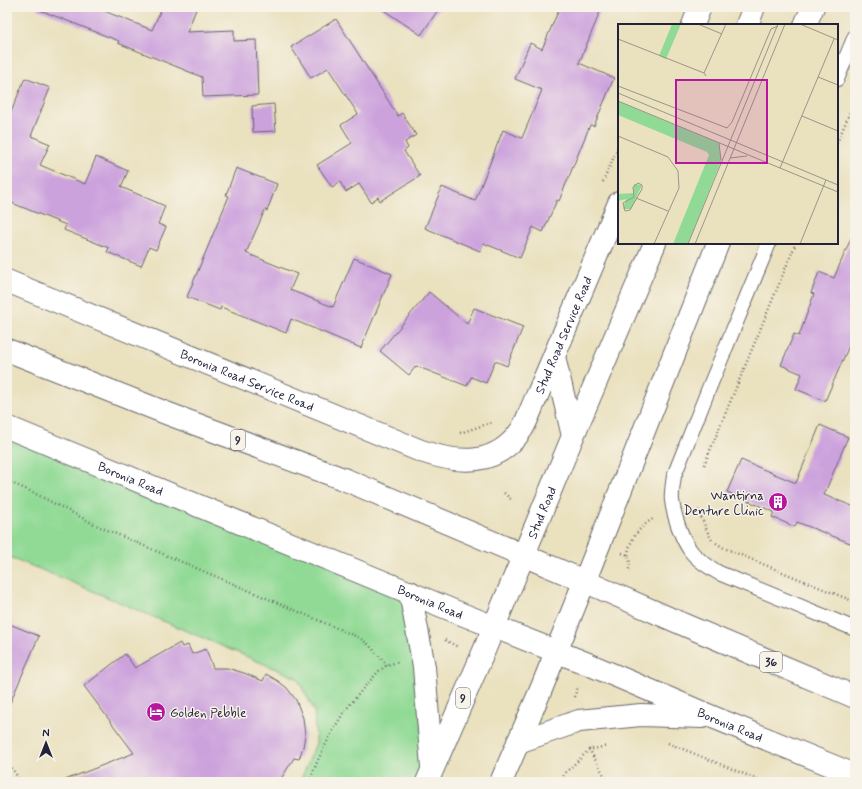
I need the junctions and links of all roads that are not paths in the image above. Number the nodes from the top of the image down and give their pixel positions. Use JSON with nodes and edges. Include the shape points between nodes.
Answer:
{"nodes":[{"id":1,"x":700,"y":7,"type":"edge"},
{"id":2,"x":754,"y":7,"type":"edge"},
{"id":3,"x":813,"y":7,"type":"edge"},
{"id":4,"x":693,"y":24,"type":"edge"},
{"id":5,"x":747,"y":24,"type":"edge"},
{"id":6,"x":805,"y":24,"type":"edge"},
{"id":7,"x":855,"y":36,"type":"edge"},
{"id":8,"x":838,"y":77,"type":"edge"},
{"id":9,"x":618,"y":205,"type":"edge"},
{"id":10,"x":655,"y":244,"type":"edge"},
{"id":11,"x":718,"y":244,"type":"edge"},
{"id":12,"x":769,"y":244,"type":"edge"},
{"id":13,"x":7,"y":280,"type":"edge"},
{"id":14,"x":7,"y":350,"type":"edge"},
{"id":15,"x":554,"y":357,"type":"junction"},
{"id":16,"x":7,"y":427,"type":"edge"},
{"id":17,"x":573,"y":436,"type":"junction"},
{"id":18,"x":492,"y":455,"type":"joint"},
{"id":19,"x":523,"y":555,"type":"junction"},
{"id":20,"x":584,"y":581,"type":"junction"},
{"id":21,"x":410,"y":592,"type":"junction"},
{"id":22,"x":493,"y":626,"type":"junction"},
{"id":23,"x":855,"y":629,"type":"edge"},
{"id":24,"x":556,"y":651,"type":"junction"},
{"id":25,"x":855,"y":697,"type":"edge"},
{"id":26,"x":715,"y":718,"type":"junction"},
{"id":27,"x":518,"y":742,"type":"junction"},
{"id":28,"x":855,"y":775,"type":"edge"},
{"id":29,"x":430,"y":776,"type":"edge"},
{"id":30,"x":501,"y":782,"type":"edge"}],
"edges":[{"from":1,"to":4,"type":"main road"},
{"from":2,"to":5,"type":"main road"},
{"from":3,"to":6,"type":"main road"},
{"from":7,"to":8,"type":"lane"},
{"from":9,"to":15,"type":"main road","name":"Stud Road Service Road"},
{"from":10,"to":17,"type":"main road","name":"Stud Road"},
{"from":11,"to":20,"type":"main road"},
{"from":12,"to":23,"type":"lane","via":[[674,476],[672,500],[681,532],[691,551],[703,563],[719,573]]},
{"from":13,"to":18,"type":"main road","name":"Boronia Road Service Road","via":[[421,451],[457,460],[478,460]]},
{"from":14,"to":19,"type":"main road","number":"9","via":[[346,480]]},
{"from":15,"to":17,"type":"main road"},
{"from":15,"to":18,"type":"main road","name":"Stud Road Service Road","via":[[523,427],[506,446]]},
{"from":16,"to":21,"type":"main road","name":"Boronia Road"},
{"from":17,"to":19,"type":"main road","name":"Stud Road"},
{"from":19,"to":20,"type":"main road","number":"9"},
{"from":19,"to":22,"type":"main road","name":"Stud Road"},
{"from":20,"to":24,"type":"main road"},
{"from":20,"to":25,"type":"main road","number":"36"},
{"from":21,"to":22,"type":"main road","name":"Boronia Road"},
{"from":21,"to":29,"type":"main road","via":[[424,667]]},
{"from":22,"to":24,"type":"main road","name":"Boronia Road"},
{"from":22,"to":29,"type":"main road","name":"Stud Road","number":"9"},
{"from":24,"to":26,"type":"main road","name":"Boronia Road"},
{"from":24,"to":27,"type":"main road"},
{"from":26,"to":27,"type":"main road","via":[[641,715],[578,721]]},
{"from":26,"to":28,"type":"main road","name":"Boronia Road"},
{"from":27,"to":30,"type":"main road"}]}
